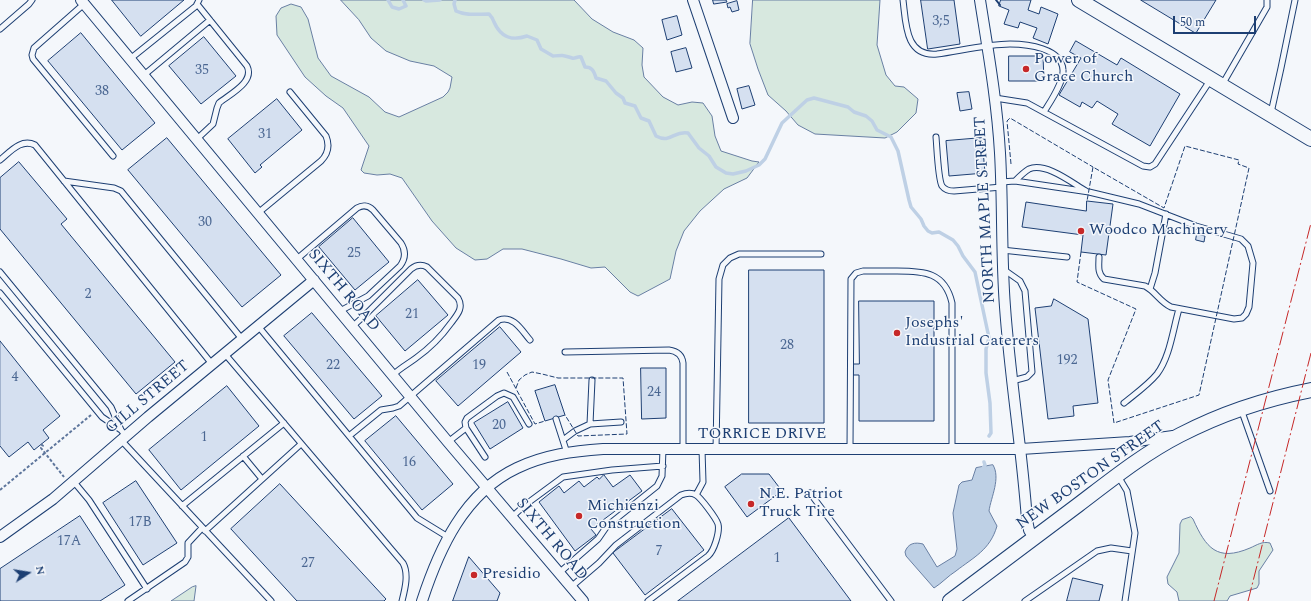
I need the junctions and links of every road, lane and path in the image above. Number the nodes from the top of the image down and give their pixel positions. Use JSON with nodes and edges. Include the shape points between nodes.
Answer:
{"nodes":[{"id":1,"x":32,"y":0,"type":"edge"},
{"id":2,"x":693,"y":0,"type":"edge"},
{"id":3,"x":903,"y":0,"type":"edge"},
{"id":4,"x":980,"y":0,"type":"edge"},
{"id":5,"x":1079,"y":0,"type":"edge"},
{"id":6,"x":1268,"y":0,"type":"edge"},
{"id":7,"x":1295,"y":0,"type":"edge"},
{"id":8,"x":83,"y":2,"type":"edge"},
{"id":9,"x":198,"y":2,"type":"edge"},
{"id":10,"x":210,"y":20,"type":"junction"},
{"id":11,"x":0,"y":29,"type":"edge"},
{"id":12,"x":987,"y":46,"type":"junction"},
{"id":13,"x":130,"y":59,"type":"junction"},
{"id":14,"x":144,"y":75,"type":"junction"},
{"id":15,"x":1216,"y":82,"type":"junction"},
{"id":16,"x":290,"y":92,"type":"dead end"},
{"id":17,"x":995,"y":98,"type":"junction"},
{"id":18,"x":1044,"y":112,"type":"junction"},
{"id":19,"x":1270,"y":115,"type":"junction"},
{"id":20,"x":733,"y":118,"type":"dead end"},
{"id":21,"x":936,"y":137,"type":"dead end"},
{"id":22,"x":197,"y":139,"type":"junction"},
{"id":23,"x":1311,"y":139,"type":"edge"},
{"id":24,"x":113,"y":156,"type":"dead end"},
{"id":25,"x":0,"y":160,"type":"edge"},
{"id":26,"x":64,"y":181,"type":"junction"},
{"id":27,"x":1015,"y":181,"type":"junction"},
{"id":28,"x":1002,"y":185,"type":"junction"},
{"id":29,"x":1089,"y":192,"type":"junction"},
{"id":30,"x":258,"y":213,"type":"junction"},
{"id":31,"x":1166,"y":214,"type":"junction"},
{"id":32,"x":1002,"y":250,"type":"junction"},
{"id":33,"x":821,"y":254,"type":"dead end"},
{"id":34,"x":1067,"y":257,"type":"dead end"},
{"id":35,"x":1099,"y":257,"type":"dead end"},
{"id":36,"x":296,"y":259,"type":"junction"},
{"id":37,"x":1002,"y":269,"type":"junction"},
{"id":38,"x":0,"y":272,"type":"edge"},
{"id":39,"x":314,"y":280,"type":"junction"},
{"id":40,"x":1150,"y":289,"type":"junction"},
{"id":41,"x":0,"y":293,"type":"edge"},
{"id":42,"x":1179,"y":309,"type":"junction"},
{"id":43,"x":340,"y":311,"type":"junction"},
{"id":44,"x":258,"y":326,"type":"junction"},
{"id":45,"x":352,"y":326,"type":"junction"},
{"id":46,"x":242,"y":339,"type":"junction"},
{"id":47,"x":530,"y":340,"type":"dead end"},
{"id":48,"x":565,"y":352,"type":"dead end"},
{"id":49,"x":225,"y":354,"type":"junction"},
{"id":50,"x":212,"y":364,"type":"junction"},
{"id":51,"x":393,"y":375,"type":"junction"},
{"id":52,"x":592,"y":380,"type":"dead end"},
{"id":53,"x":1012,"y":380,"type":"junction"},
{"id":54,"x":1311,"y":390,"type":"edge"},
{"id":55,"x":410,"y":396,"type":"junction"},
{"id":56,"x":1124,"y":403,"type":"dead end"},
{"id":57,"x":1241,"y":408,"type":"junction"},
{"id":58,"x":97,"y":411,"type":"junction"},
{"id":59,"x":556,"y":419,"type":"dead end"},
{"id":60,"x":621,"y":422,"type":"dead end"},
{"id":61,"x":284,"y":423,"type":"junction"},
{"id":62,"x":529,"y":424,"type":"dead end"},
{"id":63,"x":590,"y":424,"type":"junction"},
{"id":64,"x":466,"y":428,"type":"junction"},
{"id":65,"x":123,"y":435,"type":"junction"},
{"id":66,"x":349,"y":436,"type":"junction"},
{"id":67,"x":1178,"y":436,"type":"junction"},
{"id":68,"x":563,"y":440,"type":"junction"},
{"id":69,"x":448,"y":442,"type":"junction"},
{"id":70,"x":41,"y":444,"type":"dead end"},
{"id":71,"x":301,"y":444,"type":"junction"},
{"id":72,"x":663,"y":449,"type":"junction"},
{"id":73,"x":683,"y":449,"type":"junction"},
{"id":74,"x":702,"y":449,"type":"junction"},
{"id":75,"x":716,"y":450,"type":"junction"},
{"id":76,"x":850,"y":450,"type":"junction"},
{"id":77,"x":952,"y":450,"type":"junction"},
{"id":78,"x":1021,"y":450,"type":"junction"},
{"id":79,"x":45,"y":453,"type":"junction"},
{"id":80,"x":567,"y":453,"type":"junction"},
{"id":81,"x":243,"y":456,"type":"junction"},
{"id":82,"x":485,"y":457,"type":"dead end"},
{"id":83,"x":663,"y":466,"type":"junction"},
{"id":84,"x":1118,"y":475,"type":"junction"},
{"id":85,"x":262,"y":479,"type":"junction"},
{"id":86,"x":72,"y":484,"type":"junction"},
{"id":87,"x":487,"y":487,"type":"junction"},
{"id":88,"x":0,"y":490,"type":"edge"},
{"id":89,"x":1270,"y":491,"type":"dead end"},
{"id":90,"x":810,"y":493,"type":"dead end"},
{"id":91,"x":696,"y":495,"type":"junction"},
{"id":92,"x":182,"y":506,"type":"junction"},
{"id":93,"x":512,"y":517,"type":"junction"},
{"id":94,"x":204,"y":529,"type":"junction"},
{"id":95,"x":0,"y":537,"type":"edge"},
{"id":96,"x":448,"y":537,"type":"junction"},
{"id":97,"x":1034,"y":538,"type":"junction"},
{"id":98,"x":1132,"y":551,"type":"junction"},
{"id":99,"x":559,"y":572,"type":"junction"},
{"id":100,"x":571,"y":587,"type":"junction"},
{"id":101,"x":147,"y":589,"type":"junction"},
{"id":102,"x":128,"y":601,"type":"edge"},
{"id":103,"x":271,"y":601,"type":"edge"},
{"id":104,"x":402,"y":601,"type":"edge"},
{"id":105,"x":422,"y":601,"type":"edge"},
{"id":106,"x":583,"y":601,"type":"edge"},
{"id":107,"x":648,"y":601,"type":"edge"},
{"id":108,"x":891,"y":601,"type":"edge"},
{"id":109,"x":950,"y":601,"type":"edge"},
{"id":110,"x":1025,"y":601,"type":"edge"},
{"id":111,"x":1125,"y":601,"type":"edge"}],
"edges":[{"from":1,"to":11,"type":"lane"},
{"from":2,"to":20,"type":"street"},
{"from":3,"to":12,"type":"lane","via":[[909,38],[914,47],[922,52],[937,54]]},
{"from":4,"to":12,"type":"street","name":"NORTH MAPLE STREET"},
{"from":5,"to":15,"type":"main road"},
{"from":6,"to":15,"type":"lane","via":[[1267,7]]},
{"from":7,"to":19,"type":"lane"},
{"from":8,"to":13,"type":"street","name":"SIXTH ROAD"},
{"from":8,"to":24,"type":"lane","via":[[34,48],[32,55]]},
{"from":9,"to":10,"type":"lane"},
{"from":9,"to":13,"type":"lane"},
{"from":10,"to":14,"type":"lane"},
{"from":10,"to":22,"type":"lane","via":[[247,66],[249,74],[245,82],[220,103],[213,124]]},
{"from":12,"to":17,"type":"street","name":"NORTH MAPLE STREET"},
{"from":12,"to":18,"type":"lane","via":[[1028,46],[1044,49],[1058,57],[1063,66],[1062,77]]},
{"from":13,"to":14,"type":"street","name":"SIXTH ROAD"},
{"from":14,"to":22,"type":"street","name":"SIXTH ROAD"},
{"from":15,"to":18,"type":"lane","via":[[1155,164],[1150,167],[1143,166]]},
{"from":15,"to":19,"type":"main road"},
{"from":16,"to":30,"type":"lane","via":[[324,133],[328,144],[327,152],[321,162]]},
{"from":17,"to":18,"type":"lane","via":[[1025,102]]},
{"from":17,"to":28,"type":"street","name":"NORTH MAPLE STREET"},
{"from":19,"to":23,"type":"main road"},
{"from":21,"to":28,"type":"lane","via":[[940,182],[944,188],[954,191]]},
{"from":22,"to":30,"type":"street","name":"SIXTH ROAD"},
{"from":25,"to":26,"type":"lane","via":[[20,144],[30,143],[37,147]]},
{"from":26,"to":46,"type":"lane","via":[[121,191]]},
{"from":26,"to":50,"type":"lane"},
{"from":27,"to":28,"type":"lane"},
{"from":27,"to":29,"type":"lane"},
{"from":27,"to":29,"type":"lane","via":[[1030,169],[1049,169]]},
{"from":28,"to":32,"type":"street","name":"NORTH MAPLE STREET"},
{"from":29,"to":31,"type":"lane","via":[[1139,204]]},
{"from":30,"to":36,"type":"street","name":"SIXTH ROAD"},
{"from":31,"to":40,"type":"lane"},
{"from":31,"to":42,"type":"lane","via":[[1241,239],[1248,246],[1253,263],[1249,307],[1242,318],[1231,319]]},
{"from":32,"to":34,"type":"lane"},
{"from":32,"to":37,"type":"street","name":"NORTH MAPLE STREET"},
{"from":33,"to":75,"type":"lane","via":[[739,254],[726,261],[721,269]]},
{"from":35,"to":40,"type":"lane","via":[[1099,273],[1104,279],[1142,285]]},
{"from":36,"to":39,"type":"street","name":"SIXTH ROAD"},
{"from":36,"to":43,"type":"lane","via":[[357,208],[365,206],[373,210],[401,243],[404,258],[400,266],[371,293]]},
{"from":37,"to":53,"type":"street","name":"NORTH MAPLE STREET"},
{"from":37,"to":53,"type":"lane","via":[[1020,281],[1025,291],[1032,372],[1027,377]]},
{"from":38,"to":65,"type":"lane","via":[[111,407]]},
{"from":39,"to":43,"type":"street","name":"SIXTH ROAD"},
{"from":39,"to":44,"type":"street","name":"GILL STREET"},
{"from":40,"to":42,"type":"lane","via":[[1166,305]]},
{"from":41,"to":58,"type":"lane"},
{"from":42,"to":56,"type":"lane","via":[[1161,367],[1153,378]]},
{"from":43,"to":45,"type":"street","name":"SIXTH ROAD"},
{"from":44,"to":46,"type":"street","name":"GILL STREET"},
{"from":44,"to":66,"type":"lane"},
{"from":45,"to":51,"type":"street","name":"SIXTH ROAD"},
{"from":45,"to":51,"type":"lane","via":[[417,265],[427,267],[458,298],[460,312],[440,338]]},
{"from":46,"to":49,"type":"street","name":"GILL STREET"},
{"from":47,"to":55,"type":"lane","via":[[514,322],[507,319],[499,320]]},
{"from":48,"to":73,"type":"lane","via":[[669,350],[679,354],[683,363]]},
{"from":49,"to":50,"type":"street","name":"GILL STREET"},
{"from":49,"to":61,"type":"lane"},
{"from":50,"to":65,"type":"street","name":"GILL STREET"},
{"from":51,"to":55,"type":"street","name":"SIXTH ROAD"},
{"from":52,"to":63,"type":"lane"},
{"from":53,"to":78,"type":"street","name":"NORTH MAPLE STREET"},
{"from":54,"to":57,"type":"main road","name":"NEW BOSTON STREET"},
{"from":55,"to":66,"type":"lane","via":[[397,407],[381,410]]},
{"from":55,"to":69,"type":"street","name":"SIXTH ROAD"},
{"from":57,"to":67,"type":"main road","name":"NEW BOSTON STREET","via":[[1202,423]]},
{"from":57,"to":89,"type":"lane"},
{"from":58,"to":65,"type":"lane"},
{"from":58,"to":79,"type":"path"},
{"from":59,"to":68,"type":"lane"},
{"from":60,"to":63,"type":"lane"},
{"from":61,"to":71,"type":"lane"},
{"from":61,"to":81,"type":"lane"},
{"from":62,"to":64,"type":"lane","via":[[513,397],[504,393],[467,418]]},
{"from":63,"to":68,"type":"lane"},
{"from":64,"to":69,"type":"lane"},
{"from":64,"to":82,"type":"lane"},
{"from":65,"to":86,"type":"street","name":"GILL STREET"},
{"from":65,"to":92,"type":"lane"},
{"from":66,"to":96,"type":"lane","via":[[417,518]]},
{"from":67,"to":78,"type":"street","name":"TORRICE DRIVE"},
{"from":67,"to":84,"type":"main road","name":"NEW BOSTON STREET"},
{"from":68,"to":80,"type":"lane"},
{"from":69,"to":87,"type":"street","name":"SIXTH ROAD"},
{"from":70,"to":79,"type":"path"},
{"from":71,"to":85,"type":"lane"},
{"from":71,"to":104,"type":"lane","via":[[403,563],[406,575]]},
{"from":72,"to":73,"type":"street","name":"TORRICE DRIVE"},
{"from":72,"to":80,"type":"street","name":"TORRICE DRIVE","via":[[603,449]]},
{"from":72,"to":83,"type":"lane"},
{"from":73,"to":74,"type":"street","name":"TORRICE DRIVE"},
{"from":74,"to":75,"type":"street","name":"TORRICE DRIVE"},
{"from":74,"to":91,"type":"lane","via":[[702,482]]},
{"from":75,"to":76,"type":"street","name":"TORRICE DRIVE"},
{"from":76,"to":77,"type":"street","name":"TORRICE DRIVE"},
{"from":76,"to":77,"type":"lane","via":[[851,278],[863,271],[920,271],[942,281],[951,298]]},
{"from":77,"to":78,"type":"street","name":"TORRICE DRIVE"},
{"from":78,"to":97,"type":"street","name":"NORTH MAPLE STREET","via":[[1028,525]]},
{"from":79,"to":86,"type":"path"},
{"from":79,"to":88,"type":"path"},
{"from":80,"to":87,"type":"street","name":"TORRICE DRIVE","via":[[516,468]]},
{"from":81,"to":85,"type":"lane"},
{"from":81,"to":92,"type":"lane"},
{"from":83,"to":93,"type":"lane","via":[[562,477]]},
{"from":83,"to":99,"type":"lane","via":[[657,486],[608,525],[598,539]]},
{"from":84,"to":97,"type":"main road","name":"NEW BOSTON STREET"},
{"from":84,"to":98,"type":"lane","via":[[1127,491],[1135,533]]},
{"from":85,"to":94,"type":"lane"},
{"from":86,"to":95,"type":"street","name":"GILL STREET"},
{"from":86,"to":101,"type":"lane","via":[[89,500]]},
{"from":87,"to":93,"type":"street","name":"SIXTH ROAD"},
{"from":87,"to":96,"type":"street","name":"TORRICE DRIVE","via":[[466,509]]},
{"from":90,"to":108,"type":"lane"},
{"from":91,"to":100,"type":"lane","via":[[681,495],[616,545]]},
{"from":91,"to":107,"type":"lane","via":[[719,526],[712,551]]},
{"from":92,"to":94,"type":"lane"},
{"from":93,"to":99,"type":"street","name":"SIXTH ROAD"},
{"from":94,"to":101,"type":"lane","via":[[188,543],[188,557],[185,562]]},
{"from":94,"to":103,"type":"lane"},
{"from":96,"to":105,"type":"street","name":"TORRICE DRIVE"},
{"from":97,"to":109,"type":"main road","name":"NEW BOSTON STREET"},
{"from":98,"to":110,"type":"lane","via":[[1111,548],[1097,551]]},
{"from":98,"to":111,"type":"lane"},
{"from":99,"to":100,"type":"street","name":"SIXTH ROAD"},
{"from":100,"to":106,"type":"street","name":"SIXTH ROAD"},
{"from":101,"to":102,"type":"lane"}]}
